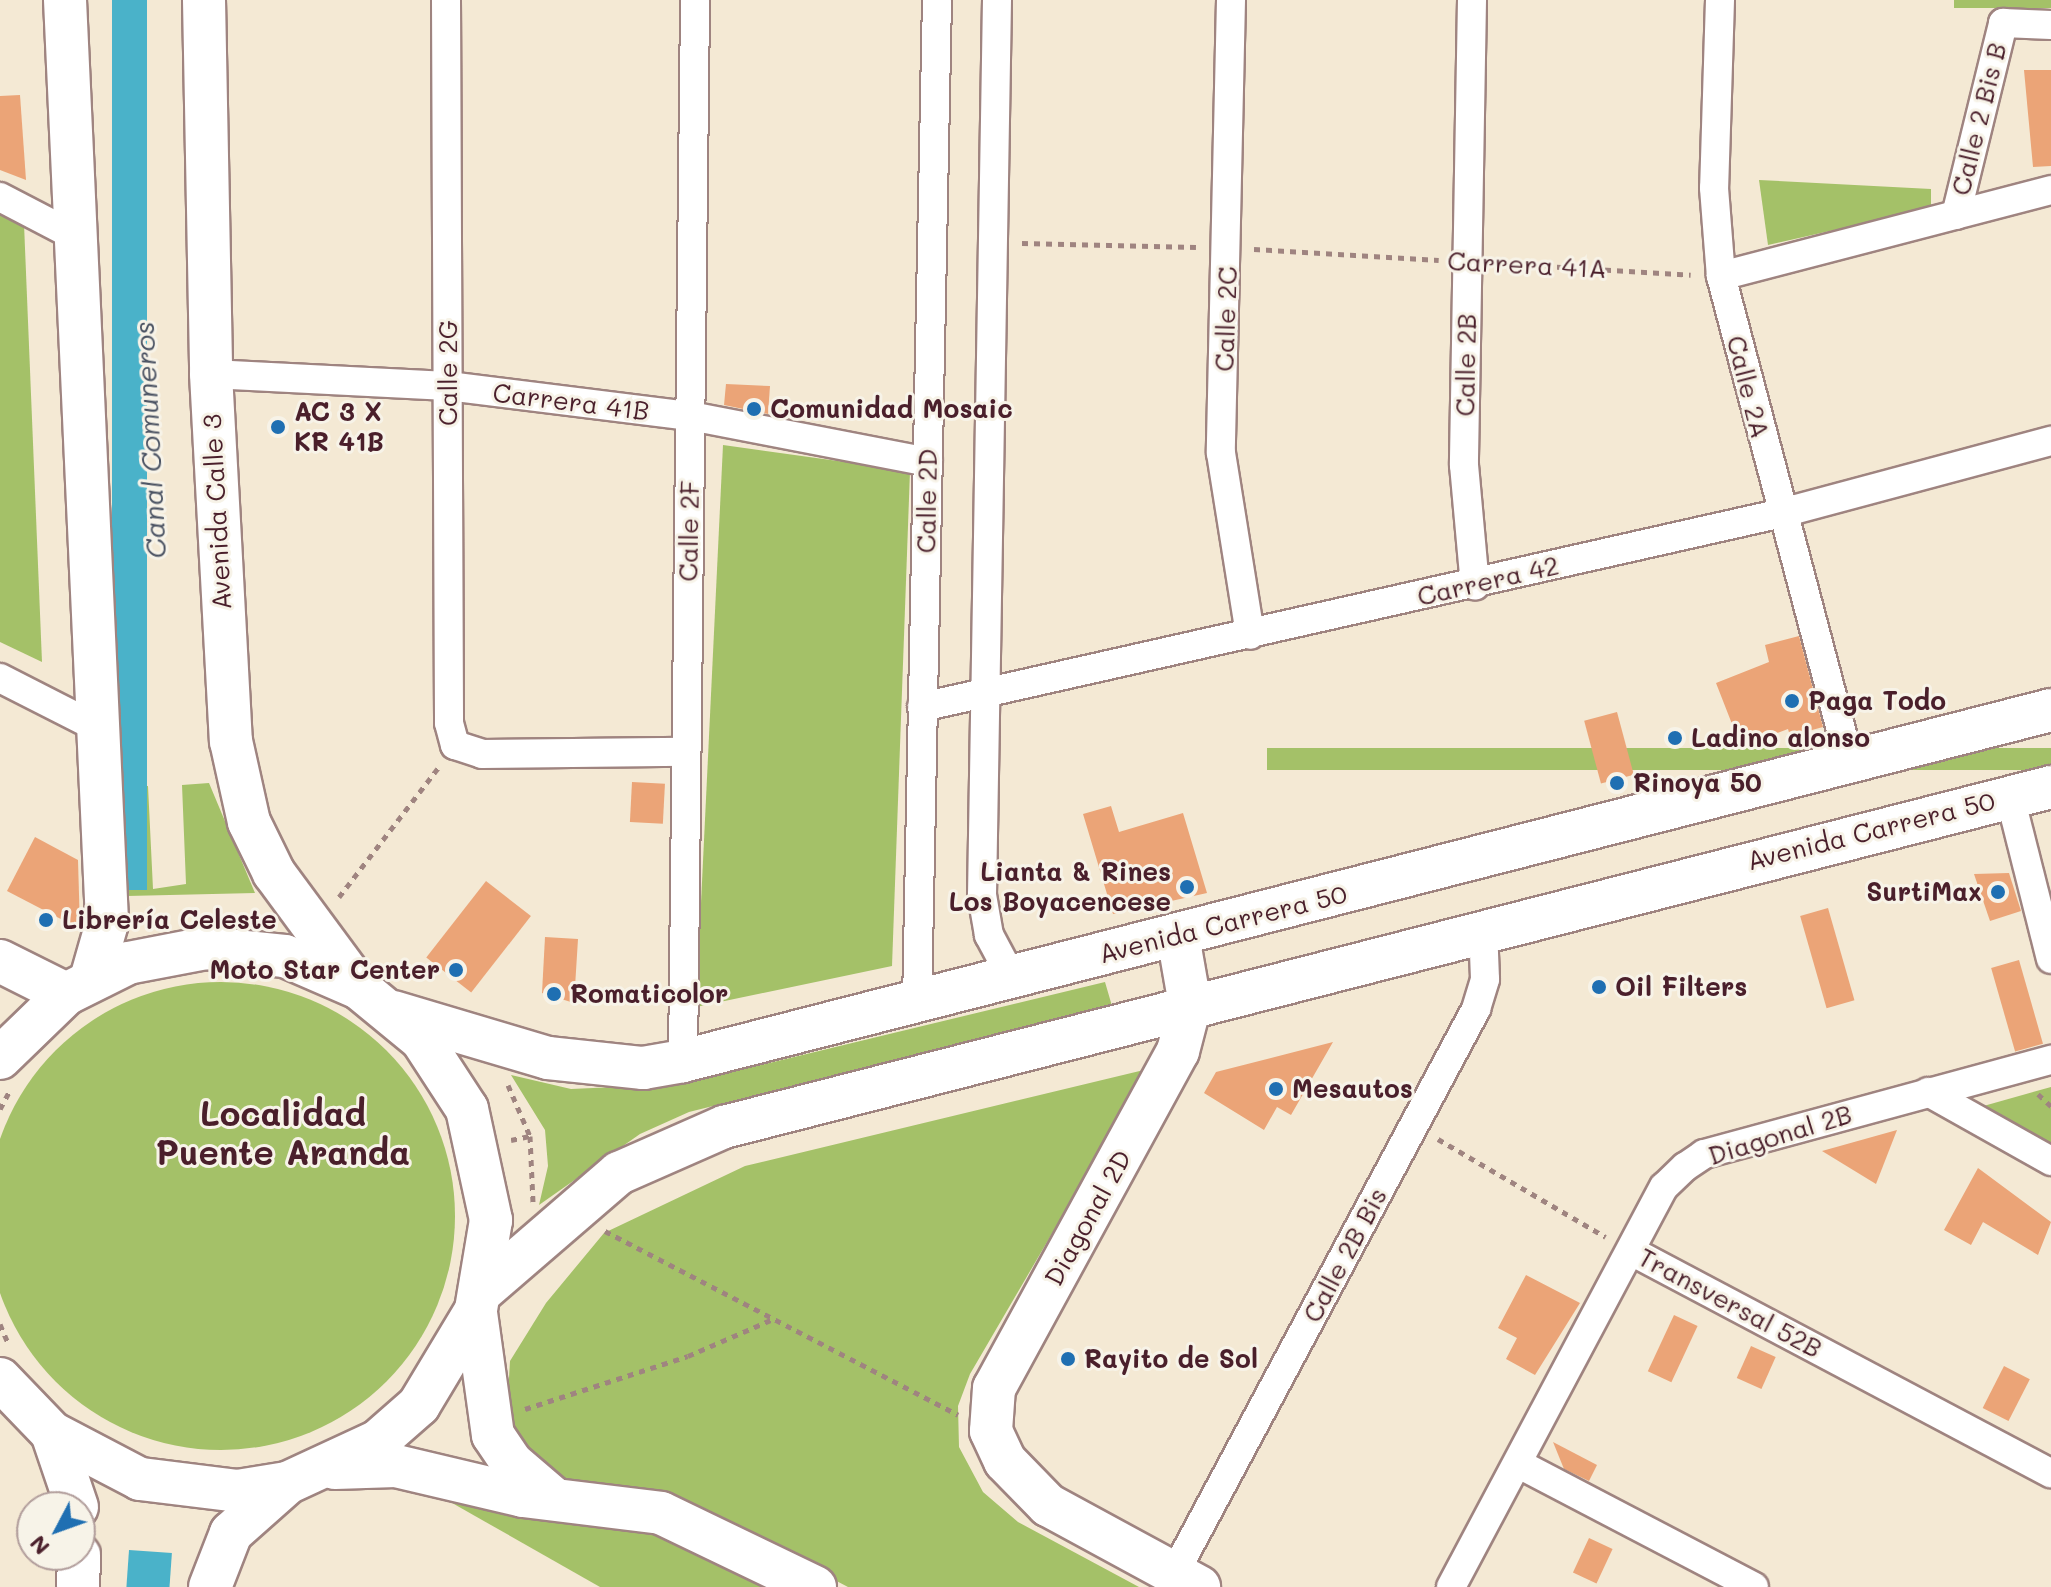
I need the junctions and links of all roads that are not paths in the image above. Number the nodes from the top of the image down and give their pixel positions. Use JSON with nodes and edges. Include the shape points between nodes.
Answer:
{"nodes":[{"id":1,"x":65,"y":0,"type":"edge"},
{"id":2,"x":204,"y":0,"type":"edge"},
{"id":3,"x":446,"y":0,"type":"edge"},
{"id":4,"x":695,"y":0,"type":"edge"},
{"id":5,"x":937,"y":0,"type":"edge"},
{"id":6,"x":997,"y":0,"type":"edge"},
{"id":7,"x":1231,"y":0,"type":"edge"},
{"id":8,"x":1472,"y":0,"type":"edge"},
{"id":9,"x":1720,"y":0,"type":"edge"},
{"id":10,"x":2051,"y":25,"type":"edge"},
{"id":11,"x":2051,"y":190,"type":"edge"},
{"id":12,"x":0,"y":197,"type":"edge"},
{"id":13,"x":1956,"y":215,"type":"junction"},
{"id":14,"x":75,"y":236,"type":"junction"},
{"id":15,"x":1721,"y":276,"type":"junction"},
{"id":16,"x":211,"y":374,"type":"junction"},
{"id":17,"x":448,"y":386,"type":"junction"},
{"id":18,"x":690,"y":416,"type":"junction"},
{"id":19,"x":2051,"y":441,"type":"edge"},
{"id":20,"x":928,"y":462,"type":"junction"},
{"id":21,"x":1778,"y":514,"type":"junction"},
{"id":22,"x":1475,"y":585,"type":"junction"},
{"id":23,"x":1250,"y":635,"type":"junction"},
{"id":24,"x":0,"y":678,"type":"edge"},
{"id":25,"x":985,"y":695,"type":"junction"},
{"id":26,"x":922,"y":707,"type":"junction"},
{"id":27,"x":2051,"y":710,"type":"edge"},
{"id":28,"x":96,"y":727,"type":"junction"},
{"id":29,"x":686,"y":752,"type":"junction"},
{"id":30,"x":1850,"y":764,"type":"junction"},
{"id":31,"x":2051,"y":787,"type":"edge"},
{"id":32,"x":2010,"y":797,"type":"junction"},
{"id":33,"x":1483,"y":928,"type":"junction"},
{"id":34,"x":1178,"y":936,"type":"junction"},
{"id":35,"x":2051,"y":959,"type":"edge"},
{"id":36,"x":0,"y":961,"type":"edge"},
{"id":37,"x":1012,"y":978,"type":"junction"},
{"id":38,"x":78,"y":987,"type":"junction"},
{"id":39,"x":359,"y":988,"type":"junction"},
{"id":40,"x":917,"y":1003,"type":"junction"},
{"id":41,"x":1190,"y":1005,"type":"junction"},
{"id":42,"x":393,"y":1012,"type":"junction"},
{"id":43,"x":2051,"y":1060,"type":"edge"},
{"id":44,"x":683,"y":1061,"type":"junction"},
{"id":45,"x":6,"y":1072,"type":"edge"},
{"id":46,"x":1928,"y":1092,"type":"junction"},
{"id":47,"x":2051,"y":1161,"type":"edge"},
{"id":48,"x":1631,"y":1251,"type":"junction"},
{"id":49,"x":478,"y":1301,"type":"junction"},
{"id":50,"x":6,"y":1364,"type":"edge"},
{"id":51,"x":52,"y":1433,"type":"junction"},
{"id":52,"x":1519,"y":1464,"type":"junction"},
{"id":53,"x":330,"y":1468,"type":"junction"},
{"id":54,"x":2051,"y":1473,"type":"edge"},
{"id":55,"x":287,"y":1483,"type":"junction"},
{"id":56,"x":72,"y":1491,"type":"edge"},
{"id":57,"x":555,"y":1499,"type":"junction"},
{"id":58,"x":1187,"y":1581,"type":"edge"},
{"id":59,"x":210,"y":1587,"type":"edge"},
{"id":60,"x":815,"y":1587,"type":"edge"},
{"id":61,"x":1451,"y":1587,"type":"edge"},
{"id":62,"x":1754,"y":1587,"type":"edge"}],
"edges":[{"from":1,"to":14,"type":"main road"},
{"from":2,"to":16,"type":"main road","name":"Avenida Calle 3"},
{"from":3,"to":17,"type":"street","name":"Calle 2G"},
{"from":4,"to":18,"type":"street","name":"Calle 2F"},
{"from":5,"to":20,"type":"street","name":"Calle 2D"},
{"from":6,"to":25,"type":"street"},
{"from":7,"to":23,"type":"street","name":"Calle 2C","via":[[1221,453]]},
{"from":8,"to":22,"type":"street","name":"Calle 2B","via":[[1464,465]]},
{"from":9,"to":15,"type":"street","name":"Calle 2A","via":[[1714,188]]},
{"from":10,"to":13,"type":"street","name":"Calle 2 Bis B","via":[[2003,23]]},
{"from":11,"to":13,"type":"street"},
{"from":12,"to":14,"type":"street"},
{"from":13,"to":15,"type":"street"},
{"from":14,"to":28,"type":"main road"},
{"from":15,"to":21,"type":"street","name":"Calle 2A"},
{"from":16,"to":17,"type":"street","name":"Carrera 41B"},
{"from":16,"to":39,"type":"main road","name":"Avenida Calle 3","via":[[226,699],[237,777],[249,822],[287,899]]},
{"from":17,"to":18,"type":"street","name":"Carrera 41B"},
{"from":17,"to":29,"type":"street","name":"Calle 2G","via":[[455,745],[482,754]]},
{"from":18,"to":20,"type":"street","name":"Carrera 41B"},
{"from":18,"to":29,"type":"street","name":"Calle 2F"},
{"from":19,"to":21,"type":"street","name":"Carrera 42"},
{"from":20,"to":26,"type":"street","name":"Calle 2D"},
{"from":21,"to":22,"type":"street","name":"Carrera 42"},
{"from":21,"to":30,"type":"street","name":"Calle 2A"},
{"from":22,"to":23,"type":"street","name":"Carrera 42"},
{"from":23,"to":25,"type":"street","name":"Carrera 42"},
{"from":24,"to":28,"type":"street"},
{"from":25,"to":26,"type":"street","name":"Carrera 42"},
{"from":25,"to":37,"type":"street","via":[[982,895],[989,935]]},
{"from":26,"to":40,"type":"street","name":"Calle 2D"},
{"from":27,"to":30,"type":"main road","name":"Avenida Carrera 50"},
{"from":28,"to":38,"type":"main road","via":[[107,923]]},
{"from":29,"to":44,"type":"street","name":"Calle 2F"},
{"from":30,"to":34,"type":"main road","name":"Avenida Carrera 50"},
{"from":31,"to":32,"type":"main road","name":"Avenida Carrera 50"},
{"from":32,"to":33,"type":"main road","name":"Avenida Carrera 50"},
{"from":32,"to":35,"type":"street"},
{"from":33,"to":41,"type":"main road","name":"Avenida Carrera 50"},
{"from":33,"to":58,"type":"street","name":"Calle 2B Bis","via":[[1485,979],[1476,1009]]},
{"from":34,"to":37,"type":"main road","name":"Avenida Carrera 50"},
{"from":34,"to":41,"type":"main road"},
{"from":36,"to":38,"type":"main road"},
{"from":37,"to":40,"type":"main road","name":"Avenida Carrera 50"},
{"from":38,"to":39,"type":"main road","via":[[166,953],[219,948],[285,956]]},
{"from":38,"to":45,"type":"main road"},
{"from":39,"to":42,"type":"main road"},
{"from":40,"to":44,"type":"main road","name":"Avenida Carrera 50"},
{"from":41,"to":49,"type":"main road","name":"Avenida Carrera 50","via":[[724,1127],[619,1173]]},
{"from":41,"to":58,"type":"main road","name":"Diagonal 2D","via":[[1178,1051],[978,1425],[1048,1505]]},
{"from":42,"to":44,"type":"main road","name":"Avenida Carrera 50","via":[[548,1058],[643,1068]]},
{"from":42,"to":49,"type":"main road","via":[[447,1074],[480,1148],[491,1220]]},
{"from":43,"to":46,"type":"street","name":"Diagonal 2B"},
{"from":46,"to":47,"type":"street"},
{"from":46,"to":48,"type":"street","name":"Diagonal 2B","via":[[1704,1154],[1664,1187]]},
{"from":48,"to":52,"type":"street","name":"Diagonal 2B"},
{"from":48,"to":54,"type":"street","name":"Transversal 52B"},
{"from":49,"to":53,"type":"main road","via":[[419,1405],[378,1441]]},
{"from":49,"to":57,"type":"main road","via":[[493,1435],[512,1463]]},
{"from":50,"to":51,"type":"main road"},
{"from":51,"to":55,"type":"main road","via":[[140,1479],[238,1491]]},
{"from":51,"to":56,"type":"main road"},
{"from":52,"to":61,"type":"street"},
{"from":52,"to":62,"type":"street"},
{"from":53,"to":55,"type":"main road"},
{"from":53,"to":57,"type":"main road","via":[[396,1466]]},
{"from":55,"to":59,"type":"main road","via":[[231,1533]]},
{"from":57,"to":60,"type":"main road","via":[[661,1513]]}]}
